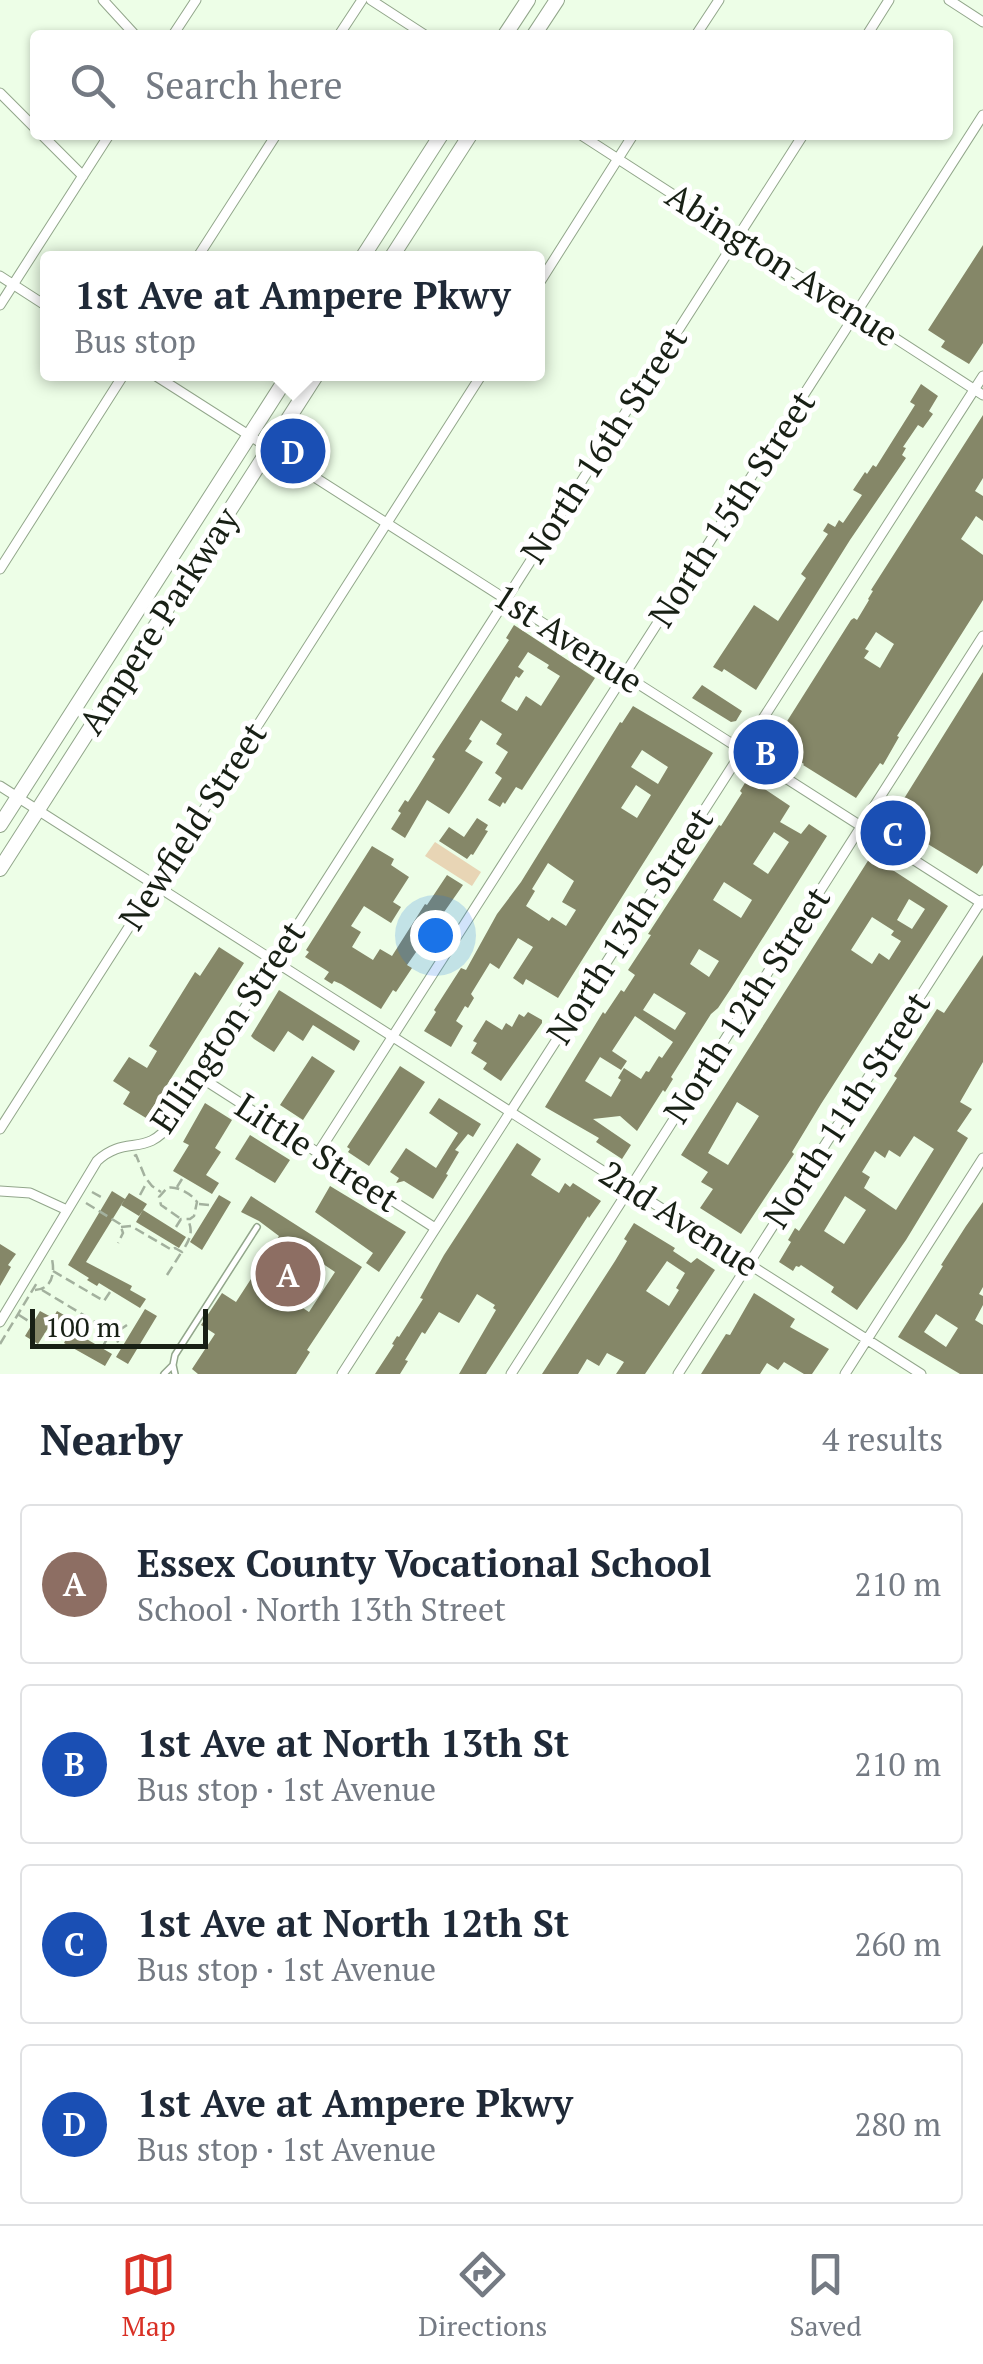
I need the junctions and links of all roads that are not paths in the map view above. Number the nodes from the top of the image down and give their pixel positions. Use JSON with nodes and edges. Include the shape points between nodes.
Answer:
{"nodes":[{"id":1,"x":103,"y":0,"type":"edge"},
{"id":2,"x":196,"y":0,"type":"edge"},
{"id":3,"x":362,"y":0,"type":"edge"},
{"id":4,"x":371,"y":0,"type":"edge"},
{"id":5,"x":528,"y":0,"type":"edge"},
{"id":6,"x":556,"y":0,"type":"edge"},
{"id":7,"x":719,"y":0,"type":"edge"},
{"id":8,"x":890,"y":0,"type":"edge"},
{"id":9,"x":948,"y":0,"type":"edge"},
{"id":10,"x":983,"y":22,"type":"edge"},
{"id":11,"x":130,"y":30,"type":"edge"},
{"id":12,"x":176,"y":30,"type":"edge"},
{"id":13,"x":342,"y":30,"type":"edge"},
{"id":14,"x":417,"y":30,"type":"edge"},
{"id":15,"x":509,"y":30,"type":"edge"},
{"id":16,"x":537,"y":30,"type":"edge"},
{"id":17,"x":699,"y":30,"type":"edge"},
{"id":18,"x":870,"y":30,"type":"edge"},
{"id":19,"x":0,"y":93,"type":"edge"},
{"id":20,"x":983,"y":115,"type":"edge"},
{"id":21,"x":30,"y":123,"type":"edge"},
{"id":22,"x":47,"y":140,"type":"edge"},
{"id":23,"x":106,"y":140,"type":"edge"},
{"id":24,"x":273,"y":140,"type":"edge"},
{"id":25,"x":439,"y":140,"type":"edge"},
{"id":26,"x":467,"y":140,"type":"edge"},
{"id":27,"x":589,"y":140,"type":"edge"},
{"id":28,"x":630,"y":140,"type":"edge"},
{"id":29,"x":800,"y":140,"type":"edge"},
{"id":30,"x":618,"y":159,"type":"junction"},
{"id":31,"x":83,"y":176,"type":"junction"},
{"id":32,"x":738,"y":236,"type":"junction"},
{"id":33,"x":201,"y":251,"type":"edge"},
{"id":34,"x":367,"y":251,"type":"edge"},
{"id":35,"x":395,"y":251,"type":"edge"},
{"id":36,"x":545,"y":273,"type":"edge"},
{"id":37,"x":0,"y":276,"type":"edge"},
{"id":38,"x":13,"y":284,"type":"junction"},
{"id":39,"x":40,"y":302,"type":"edge"},
{"id":40,"x":0,"y":305,"type":"edge"},
{"id":41,"x":857,"y":313,"type":"junction"},
{"id":42,"x":983,"y":376,"type":"edge"},
{"id":43,"x":120,"y":381,"type":"edge"},
{"id":44,"x":163,"y":381,"type":"edge"},
{"id":45,"x":284,"y":381,"type":"edge"},
{"id":46,"x":312,"y":381,"type":"edge"},
{"id":47,"x":478,"y":381,"type":"edge"},
{"id":48,"x":979,"y":392,"type":"edge"},
{"id":49,"x":249,"y":436,"type":"junction"},
{"id":50,"x":269,"y":448,"type":"junction"},
{"id":51,"x":387,"y":523,"type":"junction"},
{"id":52,"x":0,"y":568,"type":"edge"},
{"id":53,"x":505,"y":599,"type":"junction"},
{"id":54,"x":983,"y":636,"type":"edge"},
{"id":55,"x":625,"y":676,"type":"junction"},
{"id":56,"x":742,"y":751,"type":"junction"},
{"id":57,"x":405,"y":754,"type":"joint"},
{"id":58,"x":0,"y":786,"type":"edge"},
{"id":59,"x":18,"y":797,"type":"junction"},
{"id":60,"x":38,"y":810,"type":"junction"},
{"id":61,"x":0,"y":825,"type":"edge"},
{"id":62,"x":861,"y":826,"type":"junction"},
{"id":63,"x":0,"y":869,"type":"edge"},
{"id":64,"x":156,"y":885,"type":"junction"},
{"id":65,"x":982,"y":901,"type":"edge"},
{"id":66,"x":274,"y":960,"type":"junction"},
{"id":67,"x":392,"y":1035,"type":"junction"},
{"id":68,"x":200,"y":1077,"type":"junction"},
{"id":69,"x":510,"y":1112,"type":"junction"},
{"id":70,"x":0,"y":1129,"type":"edge"},
{"id":71,"x":318,"y":1153,"type":"junction"},
{"id":72,"x":983,"y":1158,"type":"edge"},
{"id":73,"x":630,"y":1188,"type":"junction"},
{"id":74,"x":0,"y":1190,"type":"edge"},
{"id":75,"x":67,"y":1210,"type":"junction"},
{"id":76,"x":256,"y":1228,"type":"dead end"},
{"id":77,"x":435,"y":1228,"type":"junction"},
{"id":78,"x":748,"y":1264,"type":"junction"},
{"id":79,"x":0,"y":1322,"type":"edge"},
{"id":80,"x":867,"y":1340,"type":"junction"},
{"id":81,"x":173,"y":1366,"type":"junction"},
{"id":82,"x":164,"y":1374,"type":"edge"},
{"id":83,"x":176,"y":1374,"type":"edge"},
{"id":84,"x":342,"y":1374,"type":"edge"},
{"id":85,"x":511,"y":1374,"type":"edge"},
{"id":86,"x":678,"y":1374,"type":"edge"},
{"id":87,"x":845,"y":1374,"type":"edge"},
{"id":88,"x":921,"y":1374,"type":"edge"}],
"edges":[{"from":1,"to":11,"type":"street"},
{"from":2,"to":12,"type":"street"},
{"from":3,"to":13,"type":"street"},
{"from":4,"to":14,"type":"street"},
{"from":5,"to":15,"type":"street"},
{"from":6,"to":16,"type":"street"},
{"from":7,"to":17,"type":"street"},
{"from":8,"to":18,"type":"street"},
{"from":9,"to":10,"type":"street"},
{"from":19,"to":21,"type":"street"},
{"from":20,"to":41,"type":"street","name":"North 15th Street"},
{"from":22,"to":31,"type":"street"},
{"from":23,"to":31,"type":"street"},
{"from":24,"to":33,"type":"street"},
{"from":25,"to":34,"type":"street"},
{"from":26,"to":35,"type":"street"},
{"from":27,"to":30,"type":"street","name":"Abington Avenue"},
{"from":28,"to":30,"type":"street"},
{"from":29,"to":32,"type":"street","name":"North 16th Street"},
{"from":30,"to":32,"type":"street","name":"Abington Avenue"},
{"from":30,"to":36,"type":"street"},
{"from":31,"to":38,"type":"street"},
{"from":32,"to":41,"type":"street","name":"Abington Avenue"},
{"from":32,"to":53,"type":"street","name":"North 16th Street"},
{"from":37,"to":38,"type":"street"},
{"from":38,"to":39,"type":"street"},
{"from":38,"to":40,"type":"street"},
{"from":41,"to":48,"type":"street","name":"Abington Avenue"},
{"from":41,"to":55,"type":"street","name":"North 15th Street"},
{"from":42,"to":48,"type":"street","name":"North 13th Street"},
{"from":43,"to":52,"type":"street"},
{"from":44,"to":49,"type":"street","name":"1st Avenue"},
{"from":45,"to":49,"type":"street","name":"Ampere Parkway"},
{"from":46,"to":50,"type":"street","name":"Ampere Parkway"},
{"from":47,"to":51,"type":"street","name":"Newfield Street"},
{"from":48,"to":56,"type":"street","name":"North 13th Street"},
{"from":49,"to":50,"type":"street","name":"1st Avenue"},
{"from":49,"to":59,"type":"street","name":"Ampere Parkway"},
{"from":50,"to":51,"type":"street","name":"1st Avenue"},
{"from":50,"to":60,"type":"street","name":"Ampere Parkway"},
{"from":51,"to":53,"type":"street","name":"1st Avenue"},
{"from":51,"to":64,"type":"street","name":"Newfield Street"},
{"from":53,"to":55,"type":"street","name":"1st Avenue"},
{"from":53,"to":57,"type":"street","name":"North 16th Street"},
{"from":54,"to":62,"type":"street","name":"North 12th Street"},
{"from":55,"to":56,"type":"street","name":"1st Avenue"},
{"from":55,"to":67,"type":"street","name":"North 15th Street"},
{"from":56,"to":62,"type":"street","name":"1st Avenue"},
{"from":56,"to":69,"type":"street","name":"North 13th Street"},
{"from":57,"to":66,"type":"street","name":"Ellington Street"},
{"from":58,"to":59,"type":"street","name":"2nd Avenue"},
{"from":59,"to":60,"type":"street","name":"2nd Avenue"},
{"from":59,"to":61,"type":"street","name":"Ampere Parkway"},
{"from":60,"to":63,"type":"street","name":"Ampere Parkway"},
{"from":60,"to":64,"type":"street","name":"2nd Avenue"},
{"from":62,"to":65,"type":"street","name":"1st Avenue"},
{"from":62,"to":73,"type":"street","name":"North 12th Street"},
{"from":64,"to":66,"type":"street","name":"2nd Avenue"},
{"from":64,"to":70,"type":"street","name":"Newfield Street"},
{"from":65,"to":78,"type":"street","name":"North 11th Street"},
{"from":66,"to":67,"type":"street","name":"2nd Avenue"},
{"from":66,"to":68,"type":"street","name":"Ellington Street"},
{"from":67,"to":69,"type":"street","name":"2nd Avenue"},
{"from":67,"to":71,"type":"street","name":"North 15th Street"},
{"from":68,"to":71,"type":"street","name":"Little Street"},
{"from":68,"to":75,"type":"street","name":"Ellington Street","via":[[160,1137],[103,1155]]},
{"from":69,"to":73,"type":"street","name":"2nd Avenue"},
{"from":69,"to":77,"type":"street","name":"North 13th Street"},
{"from":71,"to":77,"type":"street","name":"Little Street"},
{"from":72,"to":80,"type":"street"},
{"from":73,"to":78,"type":"street","name":"2nd Avenue"},
{"from":73,"to":85,"type":"street","name":"North 12th Street"},
{"from":74,"to":75,"type":"street","via":[[30,1193]]},
{"from":75,"to":79,"type":"street","name":"Ellington Street"},
{"from":76,"to":81,"type":"lane"},
{"from":77,"to":84,"type":"street","name":"North 13th Street"},
{"from":78,"to":80,"type":"street","name":"2nd Avenue"},
{"from":78,"to":86,"type":"street","name":"North 11th Street"},
{"from":80,"to":87,"type":"street"},
{"from":80,"to":88,"type":"street","name":"2nd Avenue"},
{"from":81,"to":82,"type":"lane"},
{"from":81,"to":83,"type":"lane"}]}
